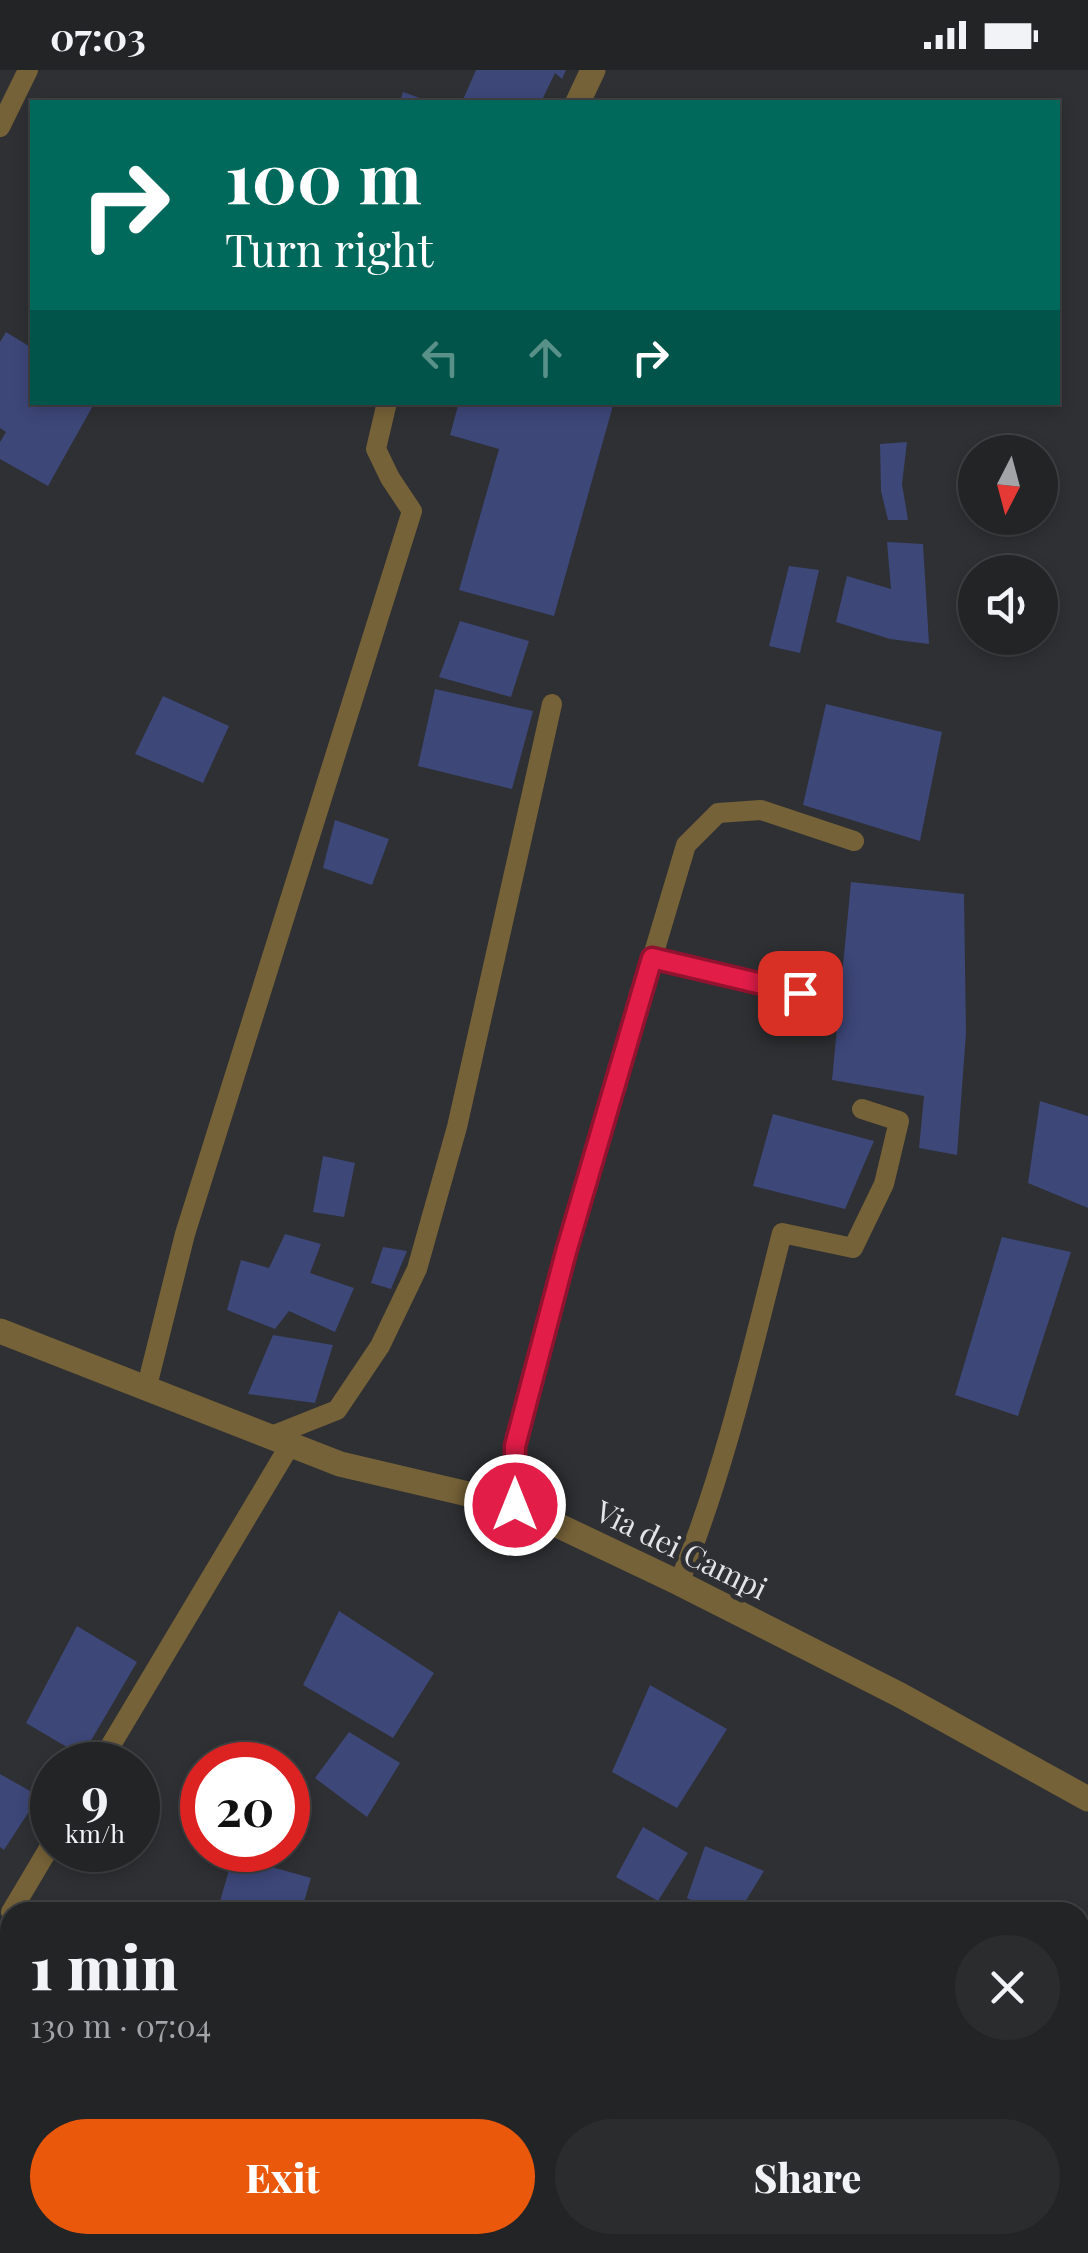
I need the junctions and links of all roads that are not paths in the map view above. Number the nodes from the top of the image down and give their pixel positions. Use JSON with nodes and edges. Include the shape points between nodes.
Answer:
{"nodes":[{"id":1,"x":28,"y":70,"type":"edge"},
{"id":2,"x":593,"y":70,"type":"edge"},
{"id":3,"x":579,"y":100,"type":"edge"},
{"id":4,"x":0,"y":126,"type":"edge"},
{"id":5,"x":386,"y":405,"type":"edge"},
{"id":6,"x":552,"y":704,"type":"dead end"},
{"id":7,"x":854,"y":841,"type":"dead end"},
{"id":8,"x":652,"y":958,"type":"junction"},
{"id":9,"x":800,"y":993,"type":"dead end"},
{"id":10,"x":862,"y":1109,"type":"dead end"},
{"id":11,"x":0,"y":1332,"type":"edge"},
{"id":12,"x":146,"y":1390,"type":"junction"},
{"id":13,"x":280,"y":1441,"type":"junction"},
{"id":14,"x":515,"y":1505,"type":"junction"},
{"id":15,"x":680,"y":1582,"type":"junction"},
{"id":16,"x":112,"y":1742,"type":"edge"},
{"id":17,"x":1088,"y":1799,"type":"edge"},
{"id":18,"x":35,"y":1872,"type":"edge"},
{"id":19,"x":17,"y":1902,"type":"edge"}],
"edges":[{"from":1,"to":4,"type":"lane"},
{"from":2,"to":3,"type":"street"},
{"from":5,"to":12,"type":"lane","via":[[376,449],[412,511],[185,1234]]},
{"from":6,"to":13,"type":"lane","via":[[461,1108],[417,1269],[380,1346],[336,1410]]},
{"from":7,"to":8,"type":"lane","via":[[761,810],[718,813],[686,845]]},
{"from":8,"to":9,"type":"lane"},
{"from":8,"to":14,"type":"lane","via":[[515,1446]]},
{"from":10,"to":15,"type":"lane","via":[[899,1121],[884,1184],[853,1248],[782,1234],[741,1392]]},
{"from":11,"to":12,"type":"street","name":"Via dei Campi"},
{"from":12,"to":13,"type":"street","name":"Via dei Campi"},
{"from":13,"to":14,"type":"street","name":"Via dei Campi","via":[[340,1464]]},
{"from":13,"to":16,"type":"lane"},
{"from":14,"to":15,"type":"street","name":"Via dei Campi"},
{"from":15,"to":17,"type":"street","name":"Via dei Campi"},
{"from":18,"to":19,"type":"lane"}]}
